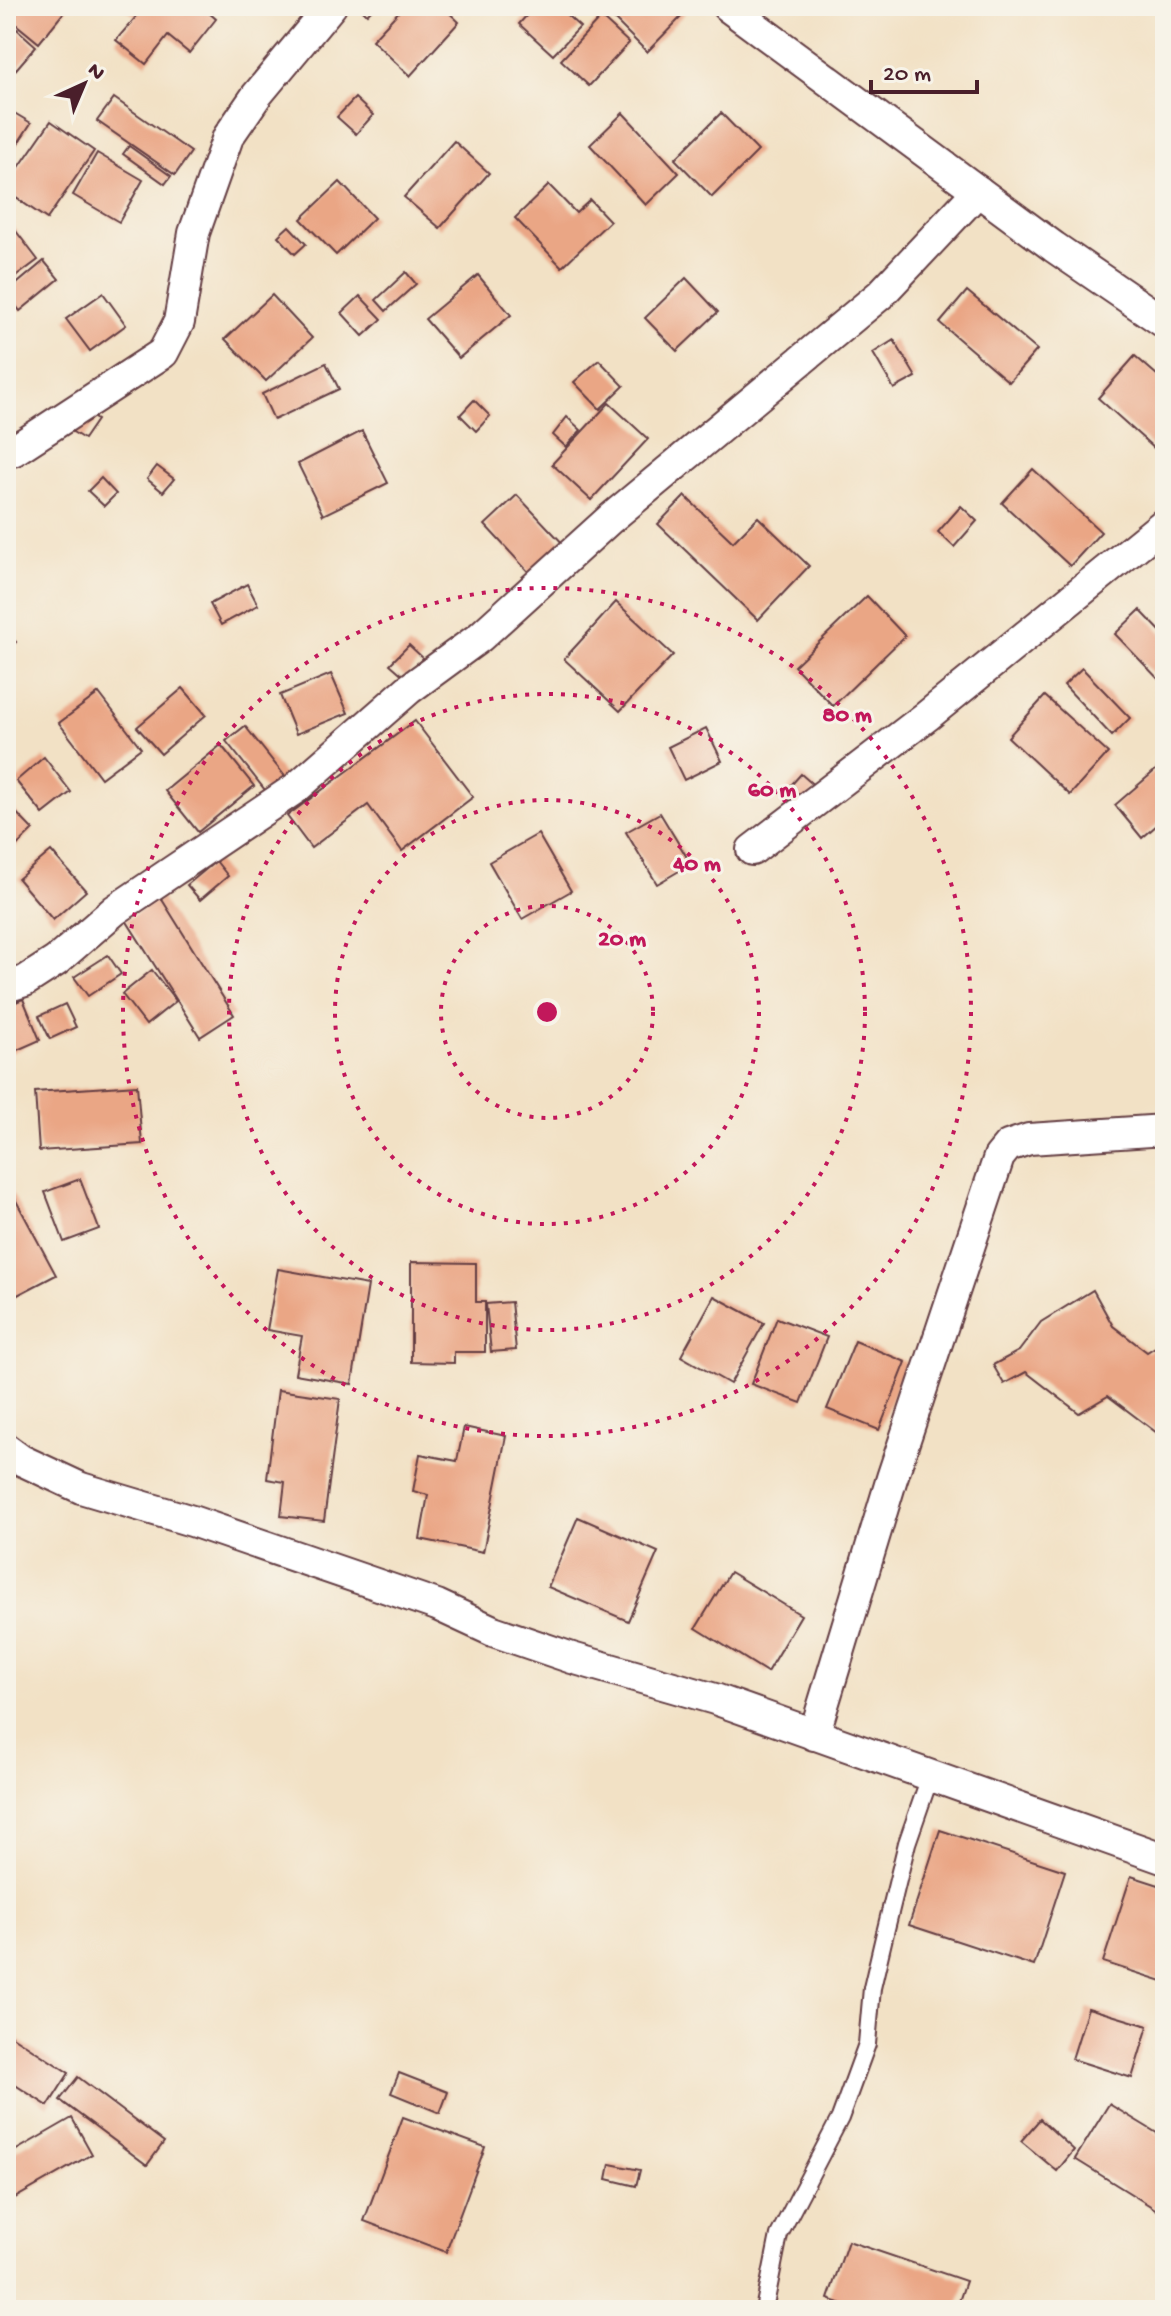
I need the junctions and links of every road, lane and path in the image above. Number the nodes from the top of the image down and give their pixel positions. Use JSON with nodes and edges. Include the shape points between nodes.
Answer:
{"nodes":[{"id":1,"x":331,"y":6,"type":"edge"},
{"id":2,"x":727,"y":6,"type":"edge"},
{"id":3,"x":978,"y":191,"type":"junction"},
{"id":4,"x":1165,"y":323,"type":"edge"},
{"id":5,"x":6,"y":451,"type":"edge"},
{"id":6,"x":1165,"y":523,"type":"edge"},
{"id":7,"x":752,"y":850,"type":"dead end"},
{"id":8,"x":6,"y":987,"type":"edge"},
{"id":9,"x":1165,"y":1130,"type":"edge"},
{"id":10,"x":6,"y":1449,"type":"edge"},
{"id":11,"x":814,"y":1735,"type":"junction"},
{"id":12,"x":931,"y":1774,"type":"junction"},
{"id":13,"x":1165,"y":1859,"type":"edge"},
{"id":14,"x":764,"y":2310,"type":"edge"}],
"edges":[{"from":1,"to":5,"type":"street","via":[[228,137],[194,233],[179,322],[163,353]]},
{"from":2,"to":3,"type":"street"},
{"from":3,"to":4,"type":"street"},
{"from":3,"to":8,"type":"street","via":[[881,294],[296,788],[115,910],[56,961]]},
{"from":6,"to":7,"type":"street"},
{"from":9,"to":11,"type":"street","via":[[1029,1139],[1008,1146],[999,1157],[892,1478]]},
{"from":10,"to":11,"type":"street","via":[[81,1488],[335,1569],[572,1658],[715,1699]]},
{"from":11,"to":12,"type":"street"},
{"from":12,"to":13,"type":"street"},
{"from":12,"to":14,"type":"lane","via":[[884,1937],[867,2044],[840,2118],[779,2235]]}]}
